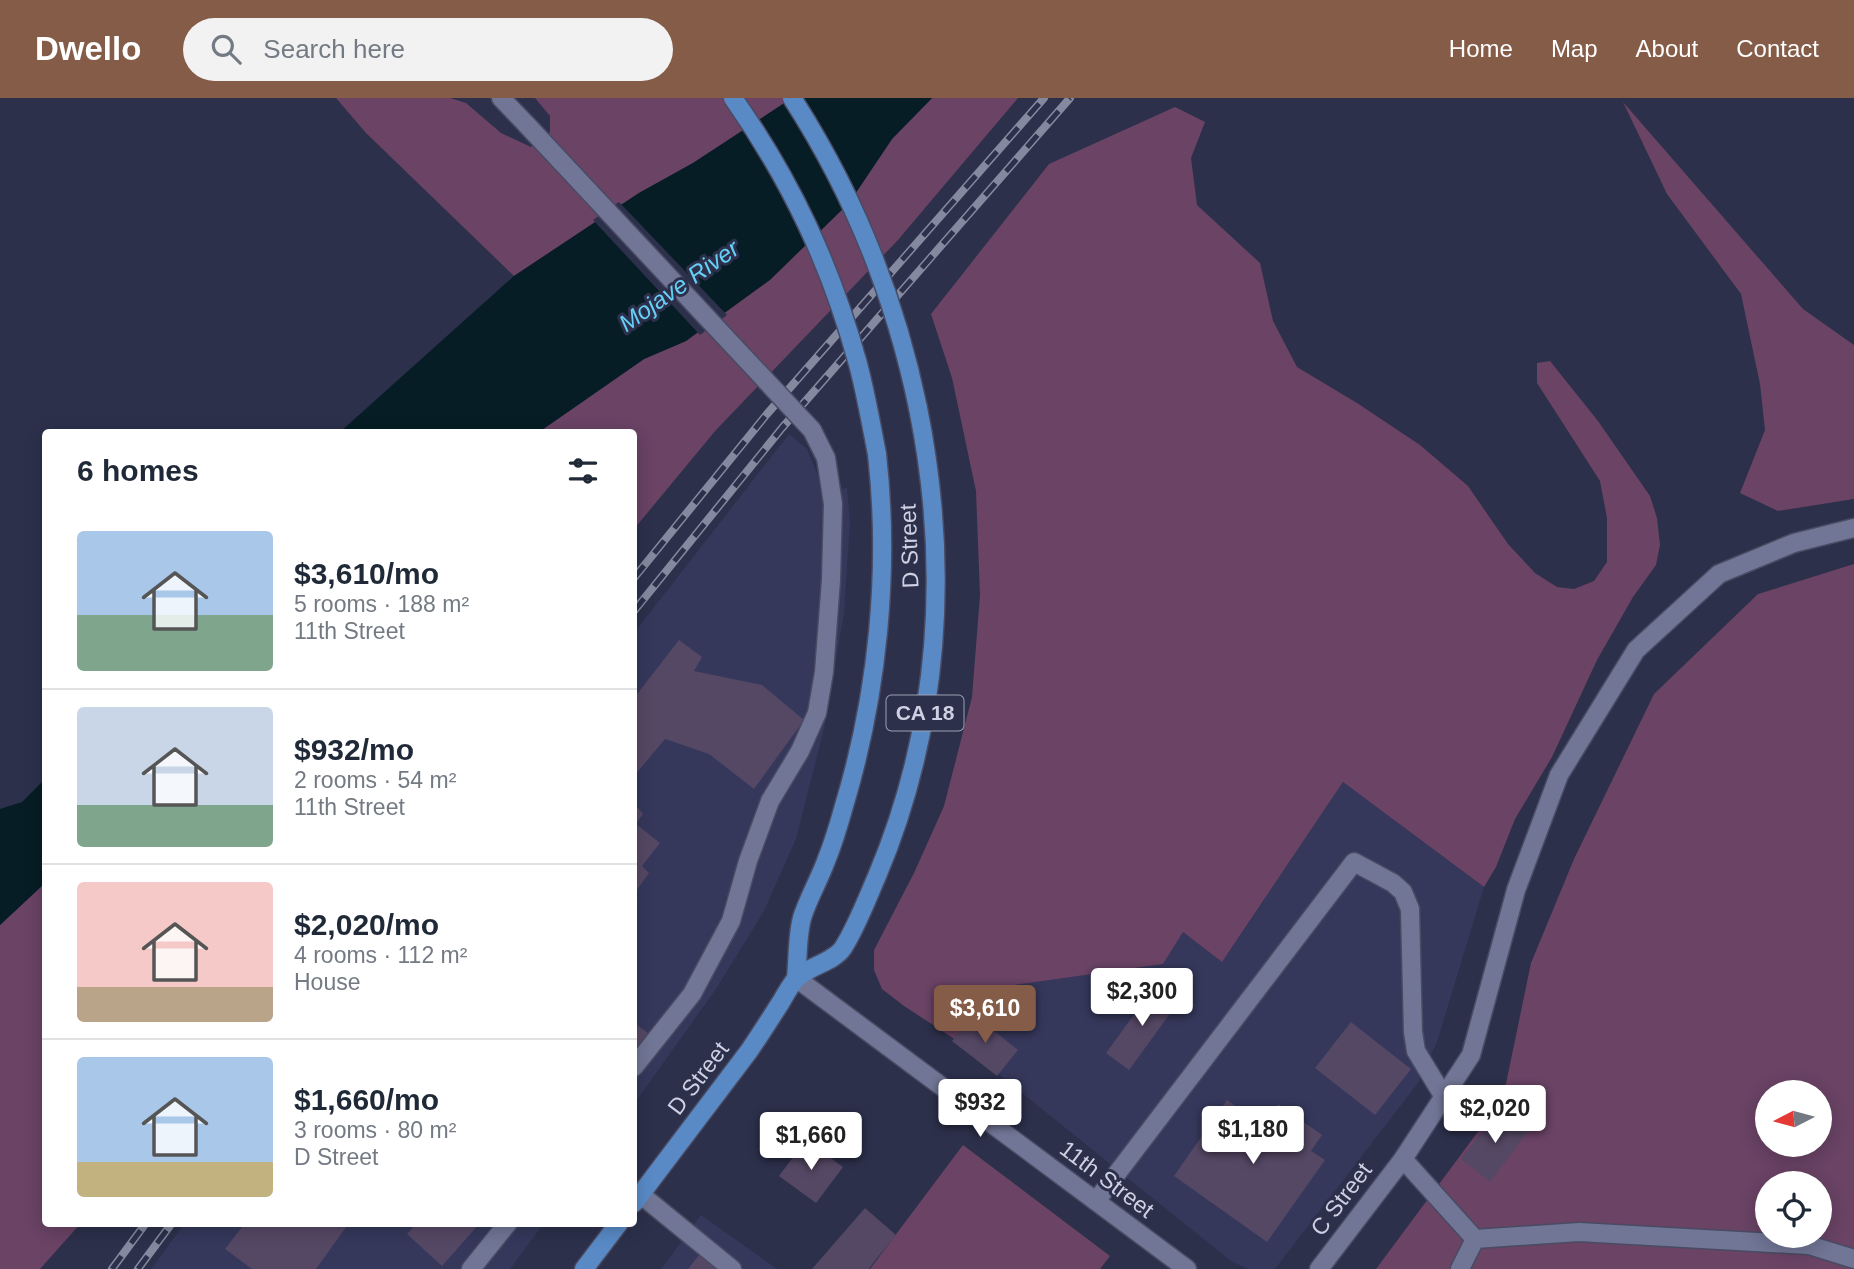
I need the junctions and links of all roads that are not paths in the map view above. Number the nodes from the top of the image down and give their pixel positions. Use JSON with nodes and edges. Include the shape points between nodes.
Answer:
{"nodes":[{"id":1,"x":501,"y":98,"type":"edge"},
{"id":2,"x":733,"y":98,"type":"edge"},
{"id":3,"x":792,"y":98,"type":"edge"},
{"id":4,"x":1854,"y":528,"type":"edge"},
{"id":5,"x":796,"y":978,"type":"junction"},
{"id":6,"x":637,"y":1064,"type":"edge"},
{"id":7,"x":1444,"y":1097,"type":"junction"},
{"id":8,"x":1403,"y":1159,"type":"junction"},
{"id":9,"x":637,"y":1199,"type":"edge"},
{"id":10,"x":1096,"y":1201,"type":"junction"},
{"id":11,"x":505,"y":1227,"type":"edge"},
{"id":12,"x":616,"y":1227,"type":"edge"},
{"id":13,"x":1475,"y":1239,"type":"junction"},
{"id":14,"x":1854,"y":1259,"type":"edge"},
{"id":15,"x":471,"y":1269,"type":"edge"},
{"id":16,"x":584,"y":1269,"type":"edge"},
{"id":17,"x":732,"y":1269,"type":"edge"},
{"id":18,"x":1187,"y":1269,"type":"edge"},
{"id":19,"x":1319,"y":1269,"type":"edge"},
{"id":20,"x":1460,"y":1269,"type":"edge"}],
"edges":[{"from":1,"to":6,"type":"street","bridge":true,"via":[[812,430],[826,458],[833,504],[824,672],[817,713],[769,801],[730,921],[692,994]]},
{"from":2,"to":5,"type":"main road","name":"D Street","number":"CA 18","bridge":true,"via":[[808,224],[841,308],[859,367],[882,505],[876,650],[869,701],[845,804],[802,918]]},
{"from":3,"to":5,"type":"main road","name":"D Street","number":"CA 18","bridge":true,"via":[[858,219],[899,331],[930,474],[936,565],[933,648],[920,746],[893,839],[842,951]]},
{"from":4,"to":7,"type":"street","name":"C Street","via":[[1794,543],[1719,574],[1636,650],[1559,775],[1516,890],[1471,1055]]},
{"from":5,"to":9,"type":"main road","name":"D Street","number":"CA 18","via":[[750,1048]]},
{"from":5,"to":10,"type":"street","name":"11th Street"},
{"from":7,"to":8,"type":"street","name":"C Street"},
{"from":7,"to":10,"type":"street","via":[[1416,1051],[1410,909],[1393,883],[1354,862]]},
{"from":8,"to":13,"type":"street"},
{"from":8,"to":19,"type":"street","name":"C Street"},
{"from":9,"to":17,"type":"street"},
{"from":10,"to":18,"type":"street","name":"11th Street"},
{"from":11,"to":15,"type":"street"},
{"from":12,"to":16,"type":"main road"},
{"from":13,"to":14,"type":"street","via":[[1606,1233],[1809,1245]]},
{"from":13,"to":20,"type":"street"}]}
